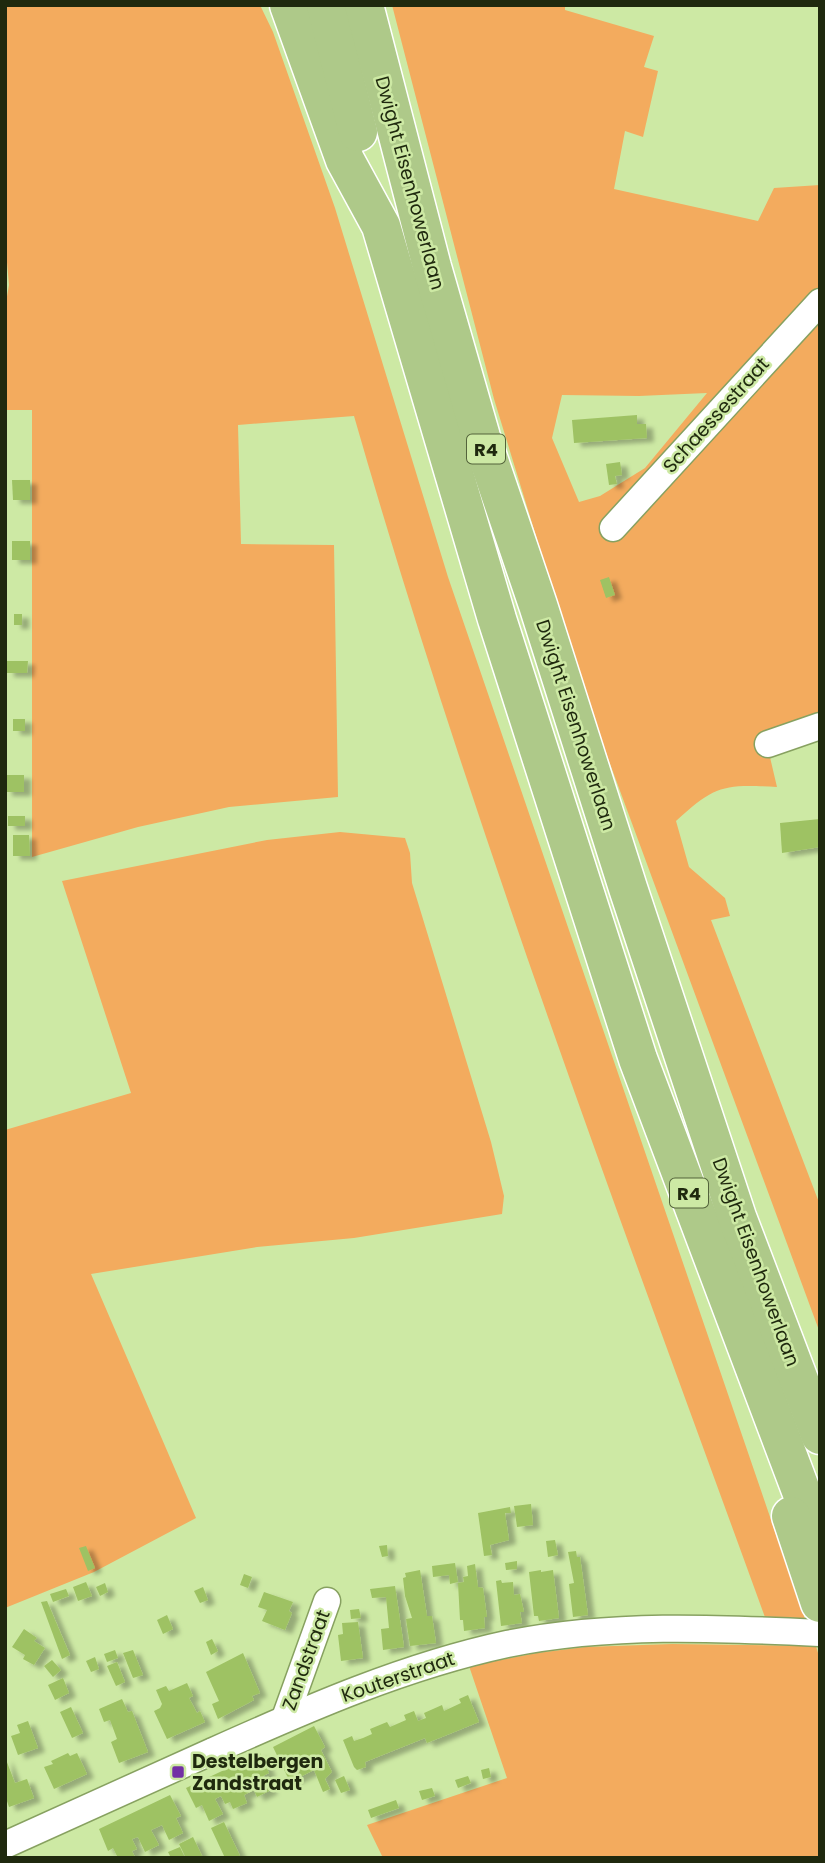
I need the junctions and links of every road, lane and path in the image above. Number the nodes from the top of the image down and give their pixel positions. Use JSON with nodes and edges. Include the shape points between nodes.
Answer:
{"nodes":[{"id":1,"x":289,"y":5,"type":"edge"},
{"id":2,"x":326,"y":5,"type":"edge"},
{"id":3,"x":364,"y":5,"type":"edge"},
{"id":4,"x":381,"y":226,"type":"junction"},
{"id":5,"x":820,"y":302,"type":"edge"},
{"id":6,"x":613,"y":527,"type":"dead end"},
{"id":7,"x":820,"y":726,"type":"edge"},
{"id":8,"x":768,"y":744,"type":"dead end"},
{"id":9,"x":771,"y":1409,"type":"junction"},
{"id":10,"x":820,"y":1435,"type":"edge"},
{"id":11,"x":820,"y":1541,"type":"edge"},
{"id":12,"x":327,"y":1601,"type":"dead end"},
{"id":13,"x":819,"y":1611,"type":"edge"},
{"id":14,"x":285,"y":1718,"type":"junction"},
{"id":15,"x":5,"y":1845,"type":"edge"}],
"edges":[{"from":1,"to":4,"type":"highway","via":[[345,160]]},
{"from":2,"to":4,"type":"highway","name":"Dwight Eisenhowerlaan","number":"R4"},
{"from":3,"to":10,"type":"highway","name":"Dwight Eisenhowerlaan","number":"R4","via":[[481,437],[737,1217]]},
{"from":4,"to":9,"type":"highway","name":"Dwight Eisenhowerlaan","number":"R4","via":[[493,606],[638,1059]]},
{"from":5,"to":6,"type":"street","name":"Schaessestraat"},
{"from":7,"to":8,"type":"street"},
{"from":9,"to":11,"type":"highway","name":"Dwight Eisenhowerlaan","number":"R4"},
{"from":9,"to":13,"type":"highway","via":[[771,1454]]},
{"from":12,"to":14,"type":"street","name":"Zandstraat"},
{"from":13,"to":14,"type":"street","name":"Kouterstraat","via":[[510,1644],[365,1686]]},
{"from":14,"to":15,"type":"street","name":"Kouterstraat"}]}
